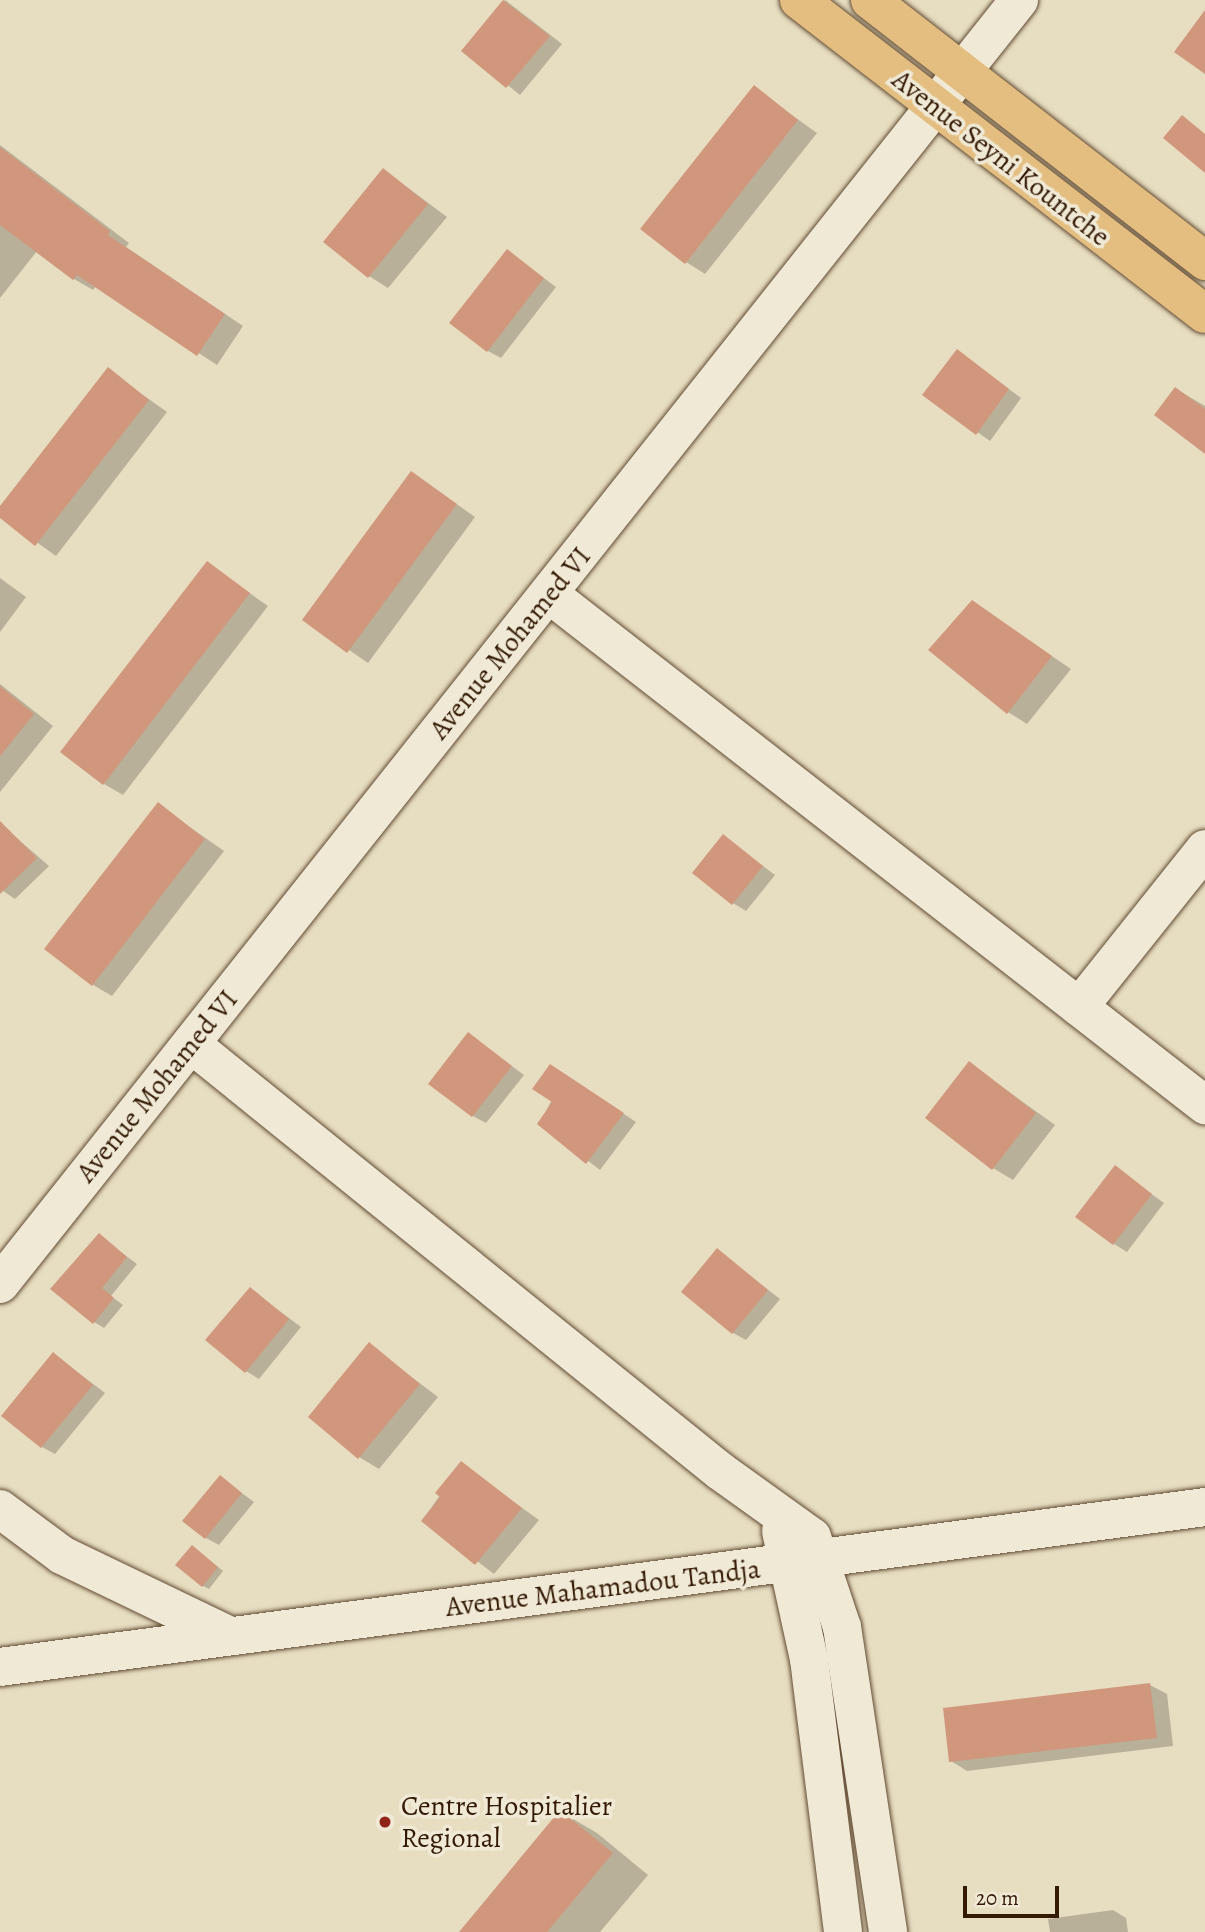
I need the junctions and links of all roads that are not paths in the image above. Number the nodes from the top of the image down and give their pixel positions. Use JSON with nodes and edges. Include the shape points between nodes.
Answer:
{"nodes":[{"id":1,"x":799,"y":0,"type":"edge"},
{"id":2,"x":870,"y":0,"type":"edge"},
{"id":3,"x":1019,"y":0,"type":"edge"},
{"id":4,"x":964,"y":71,"type":"junction"},
{"id":5,"x":936,"y":108,"type":"junction"},
{"id":6,"x":1205,"y":261,"type":"edge"},
{"id":7,"x":1205,"y":314,"type":"edge"},
{"id":8,"x":549,"y":594,"type":"junction"},
{"id":9,"x":1205,"y":849,"type":"edge"},
{"id":10,"x":1079,"y":1007,"type":"junction"},
{"id":11,"x":191,"y":1044,"type":"junction"},
{"id":12,"x":1205,"y":1105,"type":"edge"},
{"id":13,"x":0,"y":1284,"type":"edge"},
{"id":14,"x":1205,"y":1507,"type":"edge"},
{"id":15,"x":0,"y":1510,"type":"edge"},
{"id":16,"x":806,"y":1563,"type":"junction"},
{"id":17,"x":228,"y":1635,"type":"junction"},
{"id":18,"x":0,"y":1667,"type":"edge"},
{"id":19,"x":881,"y":1884,"type":"junction"},
{"id":20,"x":837,"y":1887,"type":"junction"},
{"id":21,"x":844,"y":1932,"type":"edge"},
{"id":22,"x":888,"y":1932,"type":"edge"}],
"edges":[{"from":1,"to":5,"type":"highway","name":"Avenue Seyni Kountche"},
{"from":2,"to":4,"type":"highway","name":"Avenue Seyni Kountche"},
{"from":3,"to":4,"type":"street","name":"Avenue Mohamed VI"},
{"from":4,"to":5,"type":"street","name":"Avenue Mohamed VI"},
{"from":4,"to":6,"type":"highway","name":"Avenue Seyni Kountche"},
{"from":5,"to":7,"type":"highway","name":"Avenue Seyni Kountche"},
{"from":5,"to":8,"type":"street","name":"Avenue Mohamed VI"},
{"from":8,"to":10,"type":"street"},
{"from":8,"to":11,"type":"street","name":"Avenue Mohamed VI"},
{"from":9,"to":10,"type":"street"},
{"from":10,"to":12,"type":"street"},
{"from":11,"to":13,"type":"street","name":"Avenue Mohamed VI"},
{"from":11,"to":16,"type":"street","via":[[720,1471],[812,1537]]},
{"from":14,"to":16,"type":"street","name":"Avenue Mahamadou Tandja"},
{"from":15,"to":17,"type":"street","via":[[62,1555]]},
{"from":16,"to":17,"type":"street","name":"Avenue Mahamadou Tandja"},
{"from":16,"to":19,"type":"street","via":[[842,1627]]},
{"from":16,"to":20,"type":"street","via":[[809,1659]]},
{"from":17,"to":18,"type":"street","name":"Avenue Mahamadou Tandja"},
{"from":19,"to":20,"type":"street"},
{"from":19,"to":22,"type":"street"},
{"from":20,"to":21,"type":"street"}]}
